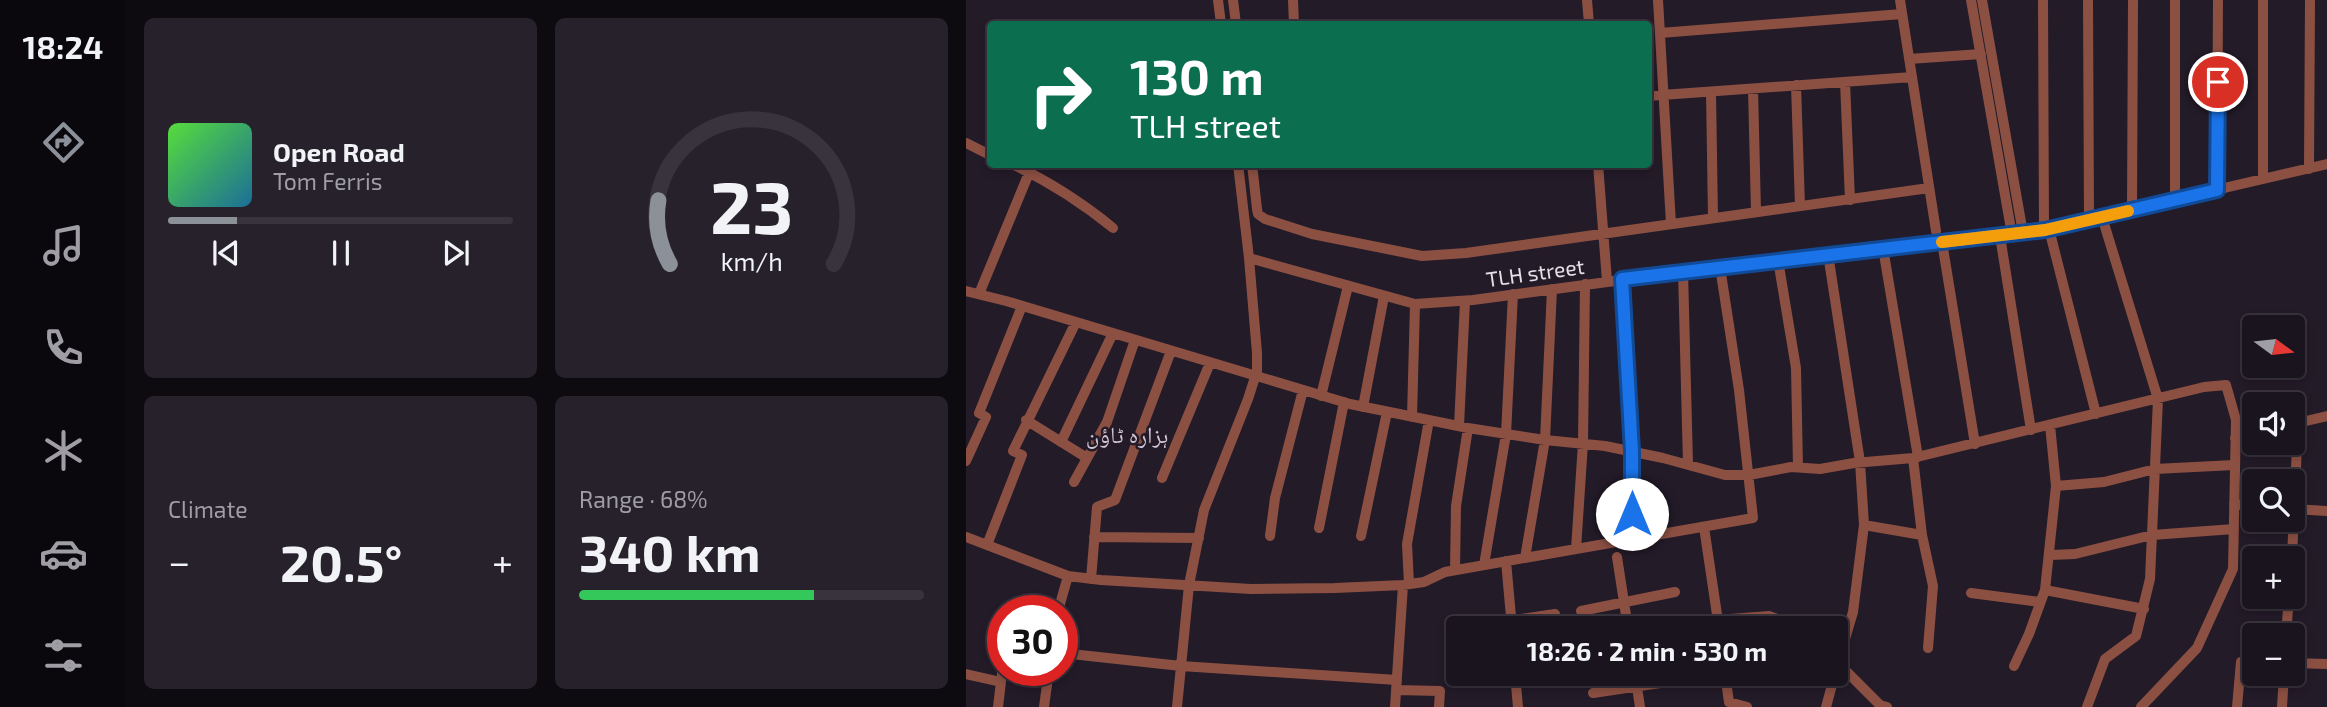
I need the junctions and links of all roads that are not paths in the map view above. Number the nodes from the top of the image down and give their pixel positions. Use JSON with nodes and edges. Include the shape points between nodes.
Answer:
{"nodes":[{"id":1,"x":1218,"y":0,"type":"edge"},
{"id":2,"x":1233,"y":0,"type":"edge"},
{"id":3,"x":1293,"y":0,"type":"edge"},
{"id":4,"x":1587,"y":0,"type":"edge"},
{"id":5,"x":1658,"y":0,"type":"edge"},
{"id":6,"x":1900,"y":0,"type":"edge"},
{"id":7,"x":1971,"y":0,"type":"edge"},
{"id":8,"x":1982,"y":0,"type":"edge"},
{"id":9,"x":2043,"y":0,"type":"edge"},
{"id":10,"x":2088,"y":0,"type":"edge"},
{"id":11,"x":2133,"y":0,"type":"edge"},
{"id":12,"x":2175,"y":0,"type":"edge"},
{"id":13,"x":2218,"y":0,"type":"edge"},
{"id":14,"x":2263,"y":0,"type":"edge"},
{"id":15,"x":2310,"y":0,"type":"edge"},
{"id":16,"x":1902,"y":14,"type":"junction"},
{"id":17,"x":1221,"y":21,"type":"edge"},
{"id":18,"x":1236,"y":21,"type":"edge"},
{"id":19,"x":1294,"y":21,"type":"edge"},
{"id":20,"x":1589,"y":21,"type":"edge"},
{"id":21,"x":1660,"y":33,"type":"junction"},
{"id":22,"x":1981,"y":54,"type":"junction"},
{"id":23,"x":1909,"y":59,"type":"junction"},
{"id":24,"x":1912,"y":77,"type":"junction"},
{"id":25,"x":1844,"y":82,"type":"junction"},
{"id":26,"x":1796,"y":86,"type":"junction"},
{"id":27,"x":1753,"y":89,"type":"junction"},
{"id":28,"x":1711,"y":92,"type":"junction"},
{"id":29,"x":1664,"y":95,"type":"junction"},
{"id":30,"x":1652,"y":96,"type":"edge"},
{"id":31,"x":966,"y":144,"type":"edge"},
{"id":32,"x":987,"y":154,"type":"edge"},
{"id":33,"x":2327,"y":164,"type":"edge"},
{"id":34,"x":1020,"y":168,"type":"edge"},
{"id":35,"x":1238,"y":168,"type":"edge"},
{"id":36,"x":1252,"y":168,"type":"edge"},
{"id":37,"x":1598,"y":168,"type":"edge"},
{"id":38,"x":2309,"y":169,"type":"junction"},
{"id":39,"x":1029,"y":173,"type":"junction"},
{"id":40,"x":2263,"y":179,"type":"junction"},
{"id":41,"x":1929,"y":188,"type":"junction"},
{"id":42,"x":2217,"y":190,"type":"junction"},
{"id":43,"x":1850,"y":200,"type":"junction"},
{"id":44,"x":2175,"y":200,"type":"junction"},
{"id":45,"x":1800,"y":206,"type":"junction"},
{"id":46,"x":2132,"y":210,"type":"junction"},
{"id":47,"x":1756,"y":212,"type":"junction"},
{"id":48,"x":2102,"y":217,"type":"junction"},
{"id":49,"x":1713,"y":218,"type":"junction"},
{"id":50,"x":2089,"y":220,"type":"junction"},
{"id":51,"x":1671,"y":224,"type":"junction"},
{"id":52,"x":1113,"y":228,"type":"dead end"},
{"id":53,"x":2047,"y":230,"type":"junction"},
{"id":54,"x":1936,"y":231,"type":"dead end"},
{"id":55,"x":2023,"y":233,"type":"junction"},
{"id":56,"x":1603,"y":234,"type":"junction"},
{"id":57,"x":2012,"y":234,"type":"junction"},
{"id":58,"x":2000,"y":236,"type":"junction"},
{"id":59,"x":1942,"y":242,"type":"junction"},
{"id":60,"x":1883,"y":248,"type":"junction"},
{"id":61,"x":1828,"y":254,"type":"junction"},
{"id":62,"x":1249,"y":258,"type":"junction"},
{"id":63,"x":1778,"y":260,"type":"junction"},
{"id":64,"x":1720,"y":267,"type":"junction"},
{"id":65,"x":1682,"y":271,"type":"junction"},
{"id":66,"x":1622,"y":279,"type":"junction"},
{"id":67,"x":1607,"y":281,"type":"junction"},
{"id":68,"x":1585,"y":284,"type":"junction"},
{"id":69,"x":1348,"y":286,"type":"junction"},
{"id":70,"x":1552,"y":289,"type":"junction"},
{"id":71,"x":966,"y":291,"type":"edge"},
{"id":72,"x":979,"y":294,"type":"junction"},
{"id":73,"x":1513,"y":294,"type":"junction"},
{"id":74,"x":1384,"y":296,"type":"junction"},
{"id":75,"x":1465,"y":301,"type":"junction"},
{"id":76,"x":1415,"y":304,"type":"junction"},
{"id":77,"x":1023,"y":306,"type":"junction"},
{"id":78,"x":1076,"y":322,"type":"junction"},
{"id":79,"x":1113,"y":334,"type":"junction"},
{"id":80,"x":1135,"y":340,"type":"junction"},
{"id":81,"x":1171,"y":351,"type":"junction"},
{"id":82,"x":1210,"y":363,"type":"junction"},
{"id":83,"x":1255,"y":376,"type":"junction"},
{"id":84,"x":1303,"y":390,"type":"junction"},
{"id":85,"x":1321,"y":396,"type":"junction"},
{"id":86,"x":2158,"y":398,"type":"junction"},
{"id":87,"x":1344,"y":402,"type":"junction"},
{"id":88,"x":1363,"y":407,"type":"junction"},
{"id":89,"x":1387,"y":412,"type":"junction"},
{"id":90,"x":2096,"y":414,"type":"junction"},
{"id":91,"x":2327,"y":416,"type":"edge"},
{"id":92,"x":1412,"y":417,"type":"junction"},
{"id":93,"x":1027,"y":420,"type":"junction"},
{"id":94,"x":1429,"y":420,"type":"junction"},
{"id":95,"x":2305,"y":422,"type":"edge"},
{"id":96,"x":2050,"y":425,"type":"junction"},
{"id":97,"x":1464,"y":427,"type":"junction"},
{"id":98,"x":2031,"y":430,"type":"junction"},
{"id":99,"x":1506,"y":434,"type":"junction"},
{"id":100,"x":2242,"y":437,"type":"edge"},
{"id":101,"x":2235,"y":438,"type":"junction"},
{"id":102,"x":1545,"y":440,"type":"junction"},
{"id":103,"x":1061,"y":442,"type":"junction"},
{"id":104,"x":1583,"y":443,"type":"junction"},
{"id":105,"x":1975,"y":444,"type":"junction"},
{"id":106,"x":1632,"y":451,"type":"junction"},
{"id":107,"x":1087,"y":458,"type":"junction"},
{"id":108,"x":1916,"y":458,"type":"junction"},
{"id":109,"x":966,"y":461,"type":"edge"},
{"id":110,"x":1860,"y":462,"type":"junction"},
{"id":111,"x":1688,"y":464,"type":"junction"},
{"id":112,"x":2234,"y":466,"type":"junction"},
{"id":113,"x":1798,"y":467,"type":"junction"},
{"id":114,"x":2155,"y":469,"type":"junction"},
{"id":115,"x":1749,"y":475,"type":"junction"},
{"id":116,"x":1162,"y":478,"type":"dead end"},
{"id":117,"x":1074,"y":482,"type":"dead end"},
{"id":118,"x":2056,"y":486,"type":"junction"},
{"id":119,"x":2234,"y":504,"type":"junction"},
{"id":120,"x":2242,"y":505,"type":"edge"},
{"id":121,"x":2305,"y":510,"type":"edge"},
{"id":122,"x":2327,"y":512,"type":"edge"},
{"id":123,"x":1864,"y":525,"type":"junction"},
{"id":124,"x":1704,"y":527,"type":"junction"},
{"id":125,"x":1319,"y":528,"type":"dead end"},
{"id":126,"x":2234,"y":529,"type":"junction"},
{"id":127,"x":2152,"y":534,"type":"junction"},
{"id":128,"x":1922,"y":535,"type":"junction"},
{"id":129,"x":1270,"y":536,"type":"dead end"},
{"id":130,"x":1361,"y":536,"type":"dead end"},
{"id":131,"x":966,"y":537,"type":"edge"},
{"id":132,"x":1094,"y":537,"type":"junction"},
{"id":133,"x":1199,"y":538,"type":"junction"},
{"id":134,"x":1633,"y":540,"type":"junction"},
{"id":135,"x":987,"y":545,"type":"junction"},
{"id":136,"x":1576,"y":549,"type":"junction"},
{"id":137,"x":2050,"y":555,"type":"junction"},
{"id":138,"x":1616,"y":557,"type":"dead end"},
{"id":139,"x":1525,"y":558,"type":"junction"},
{"id":140,"x":1506,"y":561,"type":"junction"},
{"id":141,"x":1484,"y":565,"type":"junction"},
{"id":142,"x":1455,"y":570,"type":"junction"},
{"id":143,"x":1068,"y":576,"type":"junction"},
{"id":144,"x":1091,"y":579,"type":"junction"},
{"id":145,"x":1189,"y":585,"type":"junction"},
{"id":146,"x":1406,"y":585,"type":"junction"},
{"id":147,"x":2045,"y":590,"type":"junction"},
{"id":148,"x":1675,"y":592,"type":"dead end"},
{"id":149,"x":1971,"y":593,"type":"dead end"},
{"id":150,"x":1063,"y":595,"type":"edge"},
{"id":151,"x":2040,"y":602,"type":"junction"},
{"id":152,"x":1624,"y":603,"type":"junction"},
{"id":153,"x":2144,"y":609,"type":"junction"},
{"id":154,"x":1580,"y":611,"type":"dead end"},
{"id":155,"x":1555,"y":614,"type":"dead end"},
{"id":156,"x":1510,"y":616,"type":"edge"},
{"id":157,"x":1546,"y":616,"type":"edge"},
{"id":158,"x":1626,"y":616,"type":"edge"},
{"id":159,"x":1717,"y":616,"type":"edge"},
{"id":160,"x":1848,"y":628,"type":"edge"},
{"id":161,"x":1928,"y":648,"type":"dead end"},
{"id":162,"x":1078,"y":655,"type":"edge"},
{"id":163,"x":2242,"y":662,"type":"edge"},
{"id":164,"x":2305,"y":663,"type":"edge"},
{"id":165,"x":2327,"y":664,"type":"edge"},
{"id":166,"x":1181,"y":666,"type":"junction"},
{"id":167,"x":2014,"y":666,"type":"dead end"},
{"id":168,"x":966,"y":674,"type":"edge"},
{"id":169,"x":1848,"y":677,"type":"edge"},
{"id":170,"x":987,"y":679,"type":"edge"},
{"id":171,"x":1396,"y":685,"type":"junction"},
{"id":172,"x":1001,"y":686,"type":"edge"},
{"id":173,"x":1047,"y":686,"type":"edge"},
{"id":174,"x":1517,"y":686,"type":"edge"},
{"id":175,"x":1637,"y":686,"type":"joint"},
{"id":176,"x":1727,"y":686,"type":"edge"},
{"id":177,"x":1831,"y":686,"type":"edge"},
{"id":178,"x":2283,"y":686,"type":"edge"},
{"id":179,"x":1593,"y":693,"type":"dead end"},
{"id":180,"x":998,"y":707,"type":"edge"},
{"id":181,"x":1044,"y":707,"type":"edge"},
{"id":182,"x":1177,"y":707,"type":"edge"},
{"id":183,"x":1395,"y":707,"type":"edge"},
{"id":184,"x":1439,"y":707,"type":"edge"},
{"id":185,"x":1518,"y":707,"type":"edge"},
{"id":186,"x":1640,"y":707,"type":"edge"},
{"id":187,"x":1747,"y":707,"type":"edge"},
{"id":188,"x":1826,"y":707,"type":"edge"},
{"id":189,"x":1887,"y":707,"type":"edge"},
{"id":190,"x":2087,"y":707,"type":"edge"},
{"id":191,"x":2141,"y":707,"type":"edge"},
{"id":192,"x":2237,"y":707,"type":"edge"},
{"id":193,"x":2282,"y":707,"type":"edge"}],
"edges":[{"from":1,"to":17,"type":"street"},
{"from":2,"to":18,"type":"street"},
{"from":3,"to":19,"type":"street"},
{"from":4,"to":20,"type":"street"},
{"from":5,"to":21,"type":"street"},
{"from":6,"to":16,"type":"street"},
{"from":7,"to":22,"type":"street"},
{"from":8,"to":55,"type":"street"},
{"from":9,"to":53,"type":"street"},
{"from":10,"to":50,"type":"street"},
{"from":11,"to":46,"type":"street"},
{"from":12,"to":44,"type":"street"},
{"from":13,"to":42,"type":"street"},
{"from":14,"to":40,"type":"street"},
{"from":15,"to":38,"type":"street"},
{"from":16,"to":21,"type":"street"},
{"from":16,"to":23,"type":"street"},
{"from":21,"to":29,"type":"street"},
{"from":22,"to":23,"type":"street"},
{"from":22,"to":57,"type":"street"},
{"from":23,"to":24,"type":"street"},
{"from":24,"to":25,"type":"street"},
{"from":24,"to":41,"type":"street"},
{"from":25,"to":26,"type":"street"},
{"from":25,"to":43,"type":"street"},
{"from":26,"to":27,"type":"street"},
{"from":26,"to":45,"type":"street"},
{"from":27,"to":28,"type":"street"},
{"from":27,"to":47,"type":"street"},
{"from":28,"to":29,"type":"street"},
{"from":28,"to":49,"type":"street"},
{"from":29,"to":30,"type":"street"},
{"from":29,"to":51,"type":"street"},
{"from":31,"to":32,"type":"street"},
{"from":33,"to":38,"type":"street","name":"TLH street"},
{"from":34,"to":39,"type":"street"},
{"from":35,"to":62,"type":"street"},
{"from":36,"to":56,"type":"street","via":[[1258,214],[1265,219],[1312,234],[1422,256]]},
{"from":37,"to":56,"type":"street"},
{"from":38,"to":40,"type":"street","name":"TLH street"},
{"from":39,"to":52,"type":"street","via":[[1078,200]]},
{"from":39,"to":72,"type":"street"},
{"from":40,"to":42,"type":"street","name":"TLH street"},
{"from":41,"to":43,"type":"street"},
{"from":41,"to":54,"type":"street"},
{"from":42,"to":44,"type":"street","name":"TLH street"},
{"from":43,"to":45,"type":"street"},
{"from":44,"to":46,"type":"street","name":"TLH street"},
{"from":45,"to":47,"type":"street"},
{"from":46,"to":48,"type":"street","name":"TLH street"},
{"from":47,"to":49,"type":"street"},
{"from":48,"to":50,"type":"street","name":"TLH street"},
{"from":48,"to":86,"type":"street"},
{"from":49,"to":51,"type":"street"},
{"from":50,"to":53,"type":"street","name":"TLH street"},
{"from":51,"to":56,"type":"street"},
{"from":53,"to":55,"type":"street","name":"TLH street"},
{"from":53,"to":90,"type":"street"},
{"from":55,"to":57,"type":"street","name":"TLH street"},
{"from":56,"to":67,"type":"street"},
{"from":57,"to":58,"type":"street","name":"TLH street"},
{"from":58,"to":59,"type":"street","name":"TLH street"},
{"from":58,"to":98,"type":"street"},
{"from":59,"to":60,"type":"street","name":"TLH street"},
{"from":59,"to":105,"type":"street"},
{"from":60,"to":61,"type":"street","name":"TLH street"},
{"from":60,"to":108,"type":"street"},
{"from":61,"to":63,"type":"street","name":"TLH street"},
{"from":61,"to":110,"type":"street"},
{"from":62,"to":69,"type":"street","name":"TLH street"},
{"from":62,"to":83,"type":"street"},
{"from":63,"to":64,"type":"street","name":"TLH street"},
{"from":63,"to":113,"type":"street","via":[[1796,368]]},
{"from":64,"to":65,"type":"street","name":"TLH street"},
{"from":64,"to":115,"type":"street"},
{"from":65,"to":66,"type":"street","name":"TLH street"},
{"from":65,"to":111,"type":"street"},
{"from":66,"to":67,"type":"street","name":"TLH street"},
{"from":66,"to":106,"type":"street"},
{"from":67,"to":68,"type":"street","name":"TLH street"},
{"from":68,"to":70,"type":"street","name":"TLH street"},
{"from":68,"to":104,"type":"street"},
{"from":69,"to":74,"type":"street","name":"TLH street"},
{"from":69,"to":85,"type":"street"},
{"from":70,"to":73,"type":"street","name":"TLH street"},
{"from":70,"to":102,"type":"street"},
{"from":71,"to":72,"type":"street"},
{"from":72,"to":77,"type":"street"},
{"from":73,"to":75,"type":"street","name":"TLH street"},
{"from":73,"to":99,"type":"street"},
{"from":74,"to":76,"type":"street","name":"TLH street"},
{"from":74,"to":88,"type":"street"},
{"from":75,"to":76,"type":"street","name":"TLH street"},
{"from":75,"to":97,"type":"street"},
{"from":76,"to":92,"type":"street"},
{"from":77,"to":78,"type":"street"},
{"from":77,"to":109,"type":"street","via":[[979,413],[986,417]]},
{"from":78,"to":79,"type":"street"},
{"from":78,"to":93,"type":"street"},
{"from":79,"to":80,"type":"street"},
{"from":79,"to":103,"type":"street"},
{"from":80,"to":81,"type":"street"},
{"from":80,"to":107,"type":"street","via":[[1107,422]]},
{"from":81,"to":82,"type":"street"},
{"from":81,"to":132,"type":"street","via":[[1115,499],[1097,507]]},
{"from":82,"to":83,"type":"street"},
{"from":82,"to":116,"type":"street"},
{"from":83,"to":84,"type":"street"},
{"from":83,"to":133,"type":"street","via":[[1204,510]]},
{"from":84,"to":85,"type":"street"},
{"from":84,"to":129,"type":"street","via":[[1275,498]]},
{"from":85,"to":87,"type":"street"},
{"from":86,"to":90,"type":"street"},
{"from":86,"to":101,"type":"street","via":[[2225,385],[2236,420]]},
{"from":86,"to":114,"type":"street"},
{"from":87,"to":88,"type":"street"},
{"from":87,"to":125,"type":"street"},
{"from":88,"to":89,"type":"street"},
{"from":89,"to":92,"type":"street"},
{"from":89,"to":130,"type":"street"},
{"from":90,"to":96,"type":"street"},
{"from":91,"to":95,"type":"street"},
{"from":92,"to":94,"type":"street"},
{"from":93,"to":103,"type":"street"},
{"from":93,"to":135,"type":"street","via":[[1013,451],[1022,455]]},
{"from":94,"to":97,"type":"street"},
{"from":94,"to":146,"type":"street","via":[[1407,544]]},
{"from":96,"to":98,"type":"street"},
{"from":96,"to":118,"type":"street"},
{"from":97,"to":99,"type":"street"},
{"from":97,"to":142,"type":"street"},
{"from":98,"to":105,"type":"street"},
{"from":99,"to":102,"type":"street"},
{"from":99,"to":141,"type":"street"},
{"from":100,"to":101,"type":"street"},
{"from":101,"to":112,"type":"street"},
{"from":102,"to":104,"type":"street"},
{"from":102,"to":139,"type":"street"},
{"from":103,"to":107,"type":"street"},
{"from":104,"to":106,"type":"street"},
{"from":104,"to":136,"type":"street"},
{"from":105,"to":108,"type":"street"},
{"from":106,"to":111,"type":"street"},
{"from":106,"to":134,"type":"street"},
{"from":107,"to":117,"type":"street"},
{"from":108,"to":110,"type":"street"},
{"from":108,"to":128,"type":"street"},
{"from":110,"to":113,"type":"street","via":[[1820,469]]},
{"from":110,"to":123,"type":"street"},
{"from":111,"to":115,"type":"street","via":[[1725,475]]},
{"from":112,"to":114,"type":"street"},
{"from":112,"to":119,"type":"street"},
{"from":113,"to":115,"type":"street"},
{"from":114,"to":118,"type":"street","via":[[2104,482]]},
{"from":114,"to":127,"type":"street"},
{"from":115,"to":124,"type":"street","via":[[1753,519]]},
{"from":118,"to":137,"type":"street"},
{"from":119,"to":120,"type":"street"},
{"from":119,"to":126,"type":"street"},
{"from":121,"to":122,"type":"street"},
{"from":123,"to":128,"type":"street"},
{"from":123,"to":160,"type":"street"},
{"from":124,"to":134,"type":"street"},
{"from":124,"to":159,"type":"street"},
{"from":126,"to":127,"type":"street"},
{"from":126,"to":191,"type":"street","via":[[2233,569],[2197,648]]},
{"from":127,"to":137,"type":"street","via":[[2075,554]]},
{"from":127,"to":153,"type":"street"},
{"from":128,"to":161,"type":"street","via":[[1933,586]]},
{"from":131,"to":135,"type":"street"},
{"from":132,"to":133,"type":"street"},
{"from":132,"to":144,"type":"street"},
{"from":133,"to":145,"type":"street"},
{"from":134,"to":136,"type":"street"},
{"from":135,"to":143,"type":"street"},
{"from":136,"to":139,"type":"street"},
{"from":137,"to":147,"type":"street"},
{"from":138,"to":152,"type":"street"},
{"from":139,"to":140,"type":"street"},
{"from":140,"to":141,"type":"street"},
{"from":140,"to":156,"type":"street"},
{"from":141,"to":142,"type":"street"},
{"from":142,"to":146,"type":"street"},
{"from":143,"to":144,"type":"street"},
{"from":143,"to":150,"type":"street"},
{"from":144,"to":145,"type":"street"},
{"from":145,"to":146,"type":"street","via":[[1251,589]]},
{"from":145,"to":166,"type":"street"},
{"from":146,"to":171,"type":"street"},
{"from":147,"to":151,"type":"street"},
{"from":147,"to":153,"type":"street"},
{"from":148,"to":152,"type":"street"},
{"from":149,"to":151,"type":"street"},
{"from":151,"to":167,"type":"street"},
{"from":152,"to":154,"type":"street"},
{"from":152,"to":158,"type":"street"},
{"from":153,"to":190,"type":"street","via":[[2136,636],[2105,659]]},
{"from":155,"to":157,"type":"street"},
{"from":162,"to":166,"type":"street"},
{"from":163,"to":192,"type":"street"},
{"from":164,"to":165,"type":"street"},
{"from":166,"to":171,"type":"street"},
{"from":166,"to":182,"type":"street"},
{"from":168,"to":170,"type":"street"},
{"from":169,"to":189,"type":"street"},
{"from":171,"to":183,"type":"street"},
{"from":171,"to":184,"type":"street","via":[[1440,691]]},
{"from":172,"to":180,"type":"street"},
{"from":173,"to":181,"type":"street"},
{"from":174,"to":185,"type":"street"},
{"from":175,"to":179,"type":"street"},
{"from":175,"to":186,"type":"street"},
{"from":176,"to":187,"type":"street","via":[[1729,702]]},
{"from":177,"to":188,"type":"street"},
{"from":178,"to":193,"type":"street"}]}
